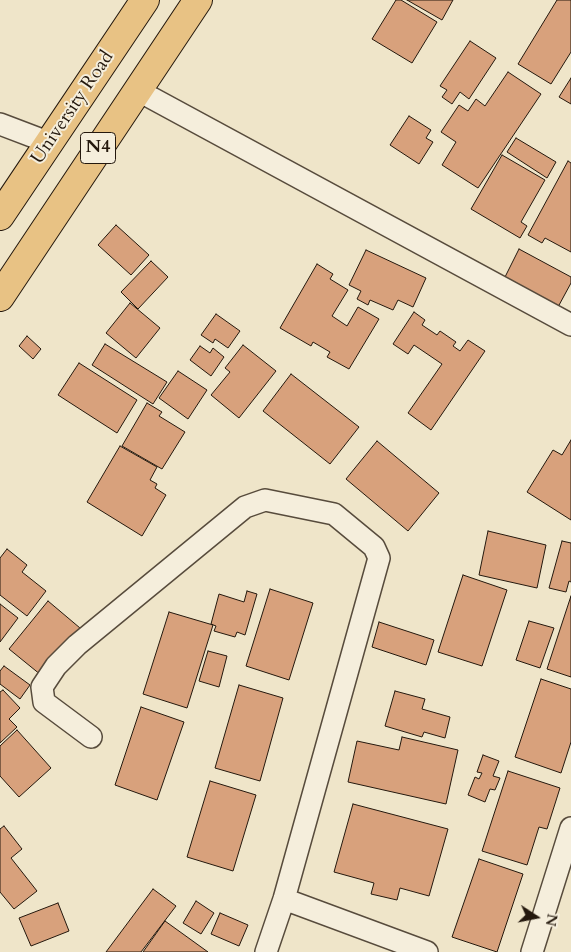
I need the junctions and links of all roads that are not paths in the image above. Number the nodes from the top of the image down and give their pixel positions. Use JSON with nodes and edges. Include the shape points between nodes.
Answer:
{"nodes":[{"id":1,"x":145,"y":0,"type":"edge"},
{"id":2,"x":198,"y":0,"type":"edge"},
{"id":3,"x":137,"y":90,"type":"junction"},
{"id":4,"x":0,"y":124,"type":"edge"},
{"id":5,"x":50,"y":143,"type":"junction"},
{"id":6,"x":0,"y":216,"type":"edge"},
{"id":7,"x":0,"y":297,"type":"edge"},
{"id":8,"x":569,"y":320,"type":"edge"},
{"id":9,"x":91,"y":737,"type":"dead end"},
{"id":10,"x":571,"y":828,"type":"edge"},
{"id":11,"x":284,"y":899,"type":"junction"},
{"id":12,"x":266,"y":952,"type":"edge"},
{"id":13,"x":427,"y":952,"type":"edge"},
{"id":14,"x":532,"y":952,"type":"edge"}],
"edges":[{"from":1,"to":5,"type":"highway","name":"University Road","number":"N4"},
{"from":2,"to":3,"type":"highway","number":"N4"},
{"from":3,"to":7,"type":"highway","number":"N4"},
{"from":3,"to":8,"type":"street"},
{"from":4,"to":5,"type":"street"},
{"from":5,"to":6,"type":"highway","name":"University Road","number":"N4"},
{"from":9,"to":11,"type":"street","via":[[44,702],[42,687],[56,666],[77,645],[245,507],[265,500],[334,514],[367,541],[379,558]]},
{"from":10,"to":14,"type":"street"},
{"from":11,"to":12,"type":"street"},
{"from":11,"to":13,"type":"street"}]}
